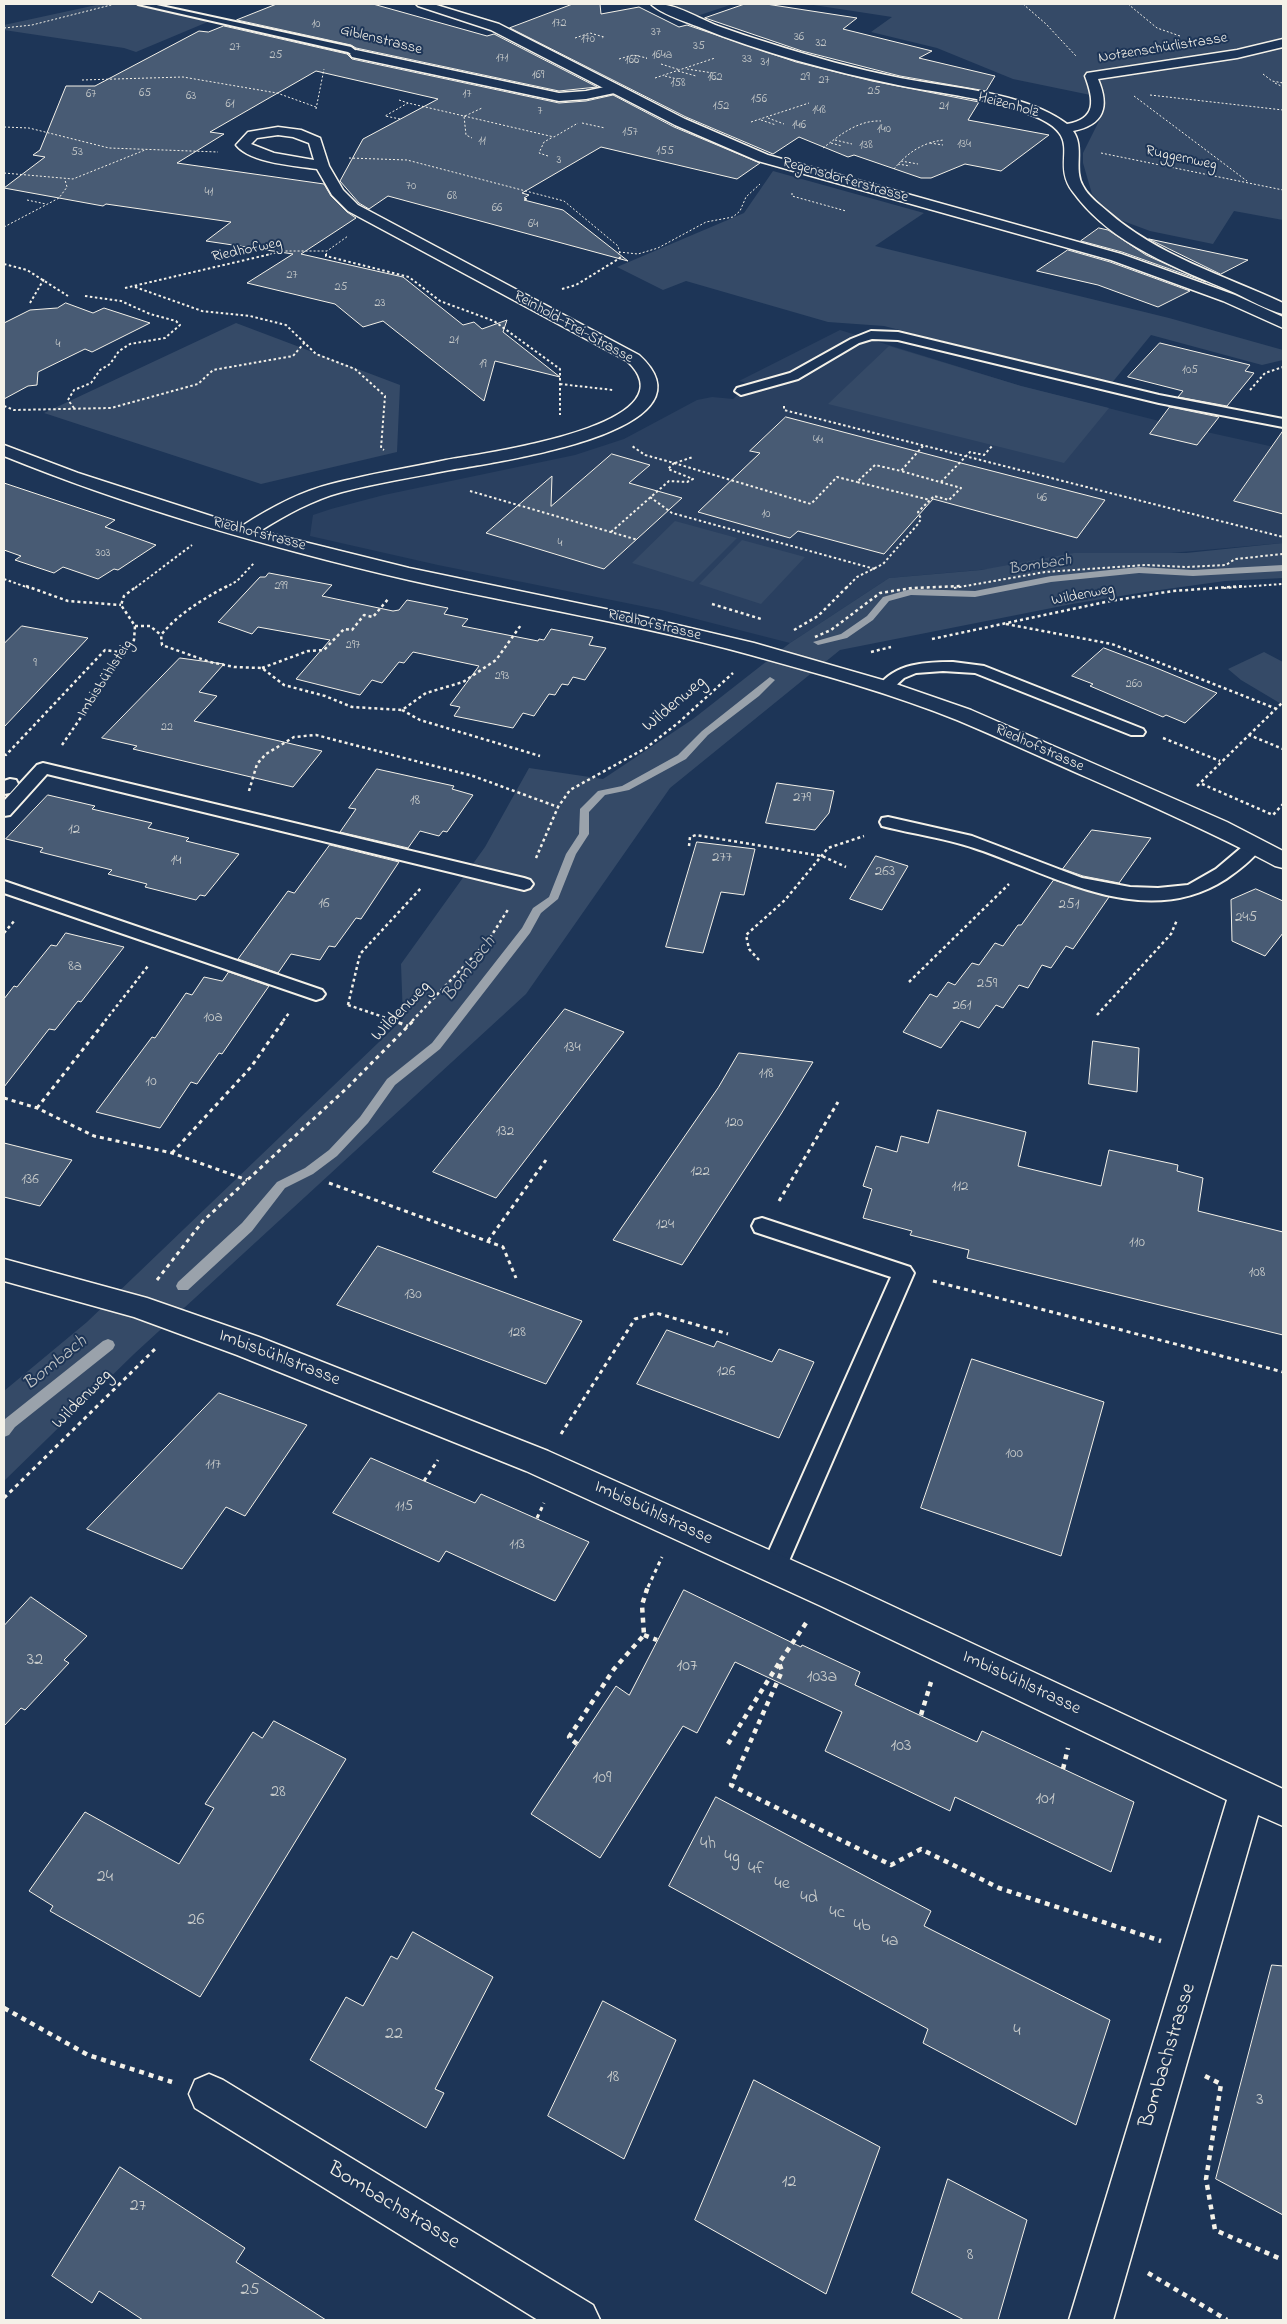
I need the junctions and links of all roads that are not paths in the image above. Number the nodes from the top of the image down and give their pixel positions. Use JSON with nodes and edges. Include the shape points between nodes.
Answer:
{"nodes":[{"id":1,"x":142,"y":4,"type":"edge"},
{"id":2,"x":422,"y":4,"type":"edge"},
{"id":3,"x":657,"y":4,"type":"edge"},
{"id":4,"x":1283,"y":43,"type":"edge"},
{"id":5,"x":356,"y":54,"type":"joint"},
{"id":6,"x":614,"y":89,"type":"junction"},
{"id":7,"x":1065,"y":128,"type":"junction"},
{"id":8,"x":322,"y":166,"type":"junction"},
{"id":9,"x":1283,"y":309,"type":"edge"},
{"id":10,"x":1283,"y":323,"type":"edge"},
{"id":11,"x":741,"y":391,"type":"dead end"},
{"id":12,"x":1283,"y":422,"type":"edge"},
{"id":13,"x":4,"y":450,"type":"edge"},
{"id":14,"x":245,"y":532,"type":"junction"},
{"id":15,"x":886,"y":687,"type":"junction"},
{"id":16,"x":1136,"y":732,"type":"road end"},
{"id":17,"x":4,"y":811,"type":"edge"},
{"id":18,"x":888,"y":822,"type":"road end"},
{"id":19,"x":1254,"y":846,"type":"junction"},
{"id":20,"x":1283,"y":861,"type":"edge"},
{"id":21,"x":524,"y":884,"type":"road end"},
{"id":22,"x":4,"y":887,"type":"edge"},
{"id":23,"x":311,"y":992,"type":"road end"},
{"id":24,"x":762,"y":1226,"type":"dead end"},
{"id":25,"x":4,"y":1270,"type":"edge"},
{"id":26,"x":774,"y":1569,"type":"junction"},
{"id":27,"x":1247,"y":1792,"type":"junction"},
{"id":28,"x":1283,"y":1808,"type":"edge"},
{"id":29,"x":209,"y":2094,"type":"road end"},
{"id":30,"x":578,"y":2320,"type":"edge"},
{"id":31,"x":1091,"y":2320,"type":"edge"}],
"edges":[{"from":1,"to":5,"type":"lane","name":"Giblenstrasse","via":[[351,50]]},
{"from":2,"to":6,"type":"street","name":"Regensdorferstrasse","via":[[495,27]]},
{"from":3,"to":7,"type":"street","name":"Heizenholz","via":[[738,39],[835,67],[1021,107]]},
{"from":4,"to":7,"type":"street","name":"Notzenschürlistrasse","via":[[1092,76],[1099,94],[1097,110],[1086,123]]},
{"from":5,"to":6,"type":"street","name":"Giblenstrasse","via":[[559,97]]},
{"from":6,"to":10,"type":"street","name":"Regensdorferstrasse","via":[[763,158],[1116,257],[1229,298]]},
{"from":7,"to":9,"type":"street","via":[[1074,148],[1070,167],[1075,186],[1115,227],[1165,257]]},
{"from":8,"to":8,"type":"street","name":"Reinhold-Frei-Strasse","via":[[248,149],[243,145],[253,135],[278,131],[296,133],[315,141]]},
{"from":8,"to":14,"type":"street","name":"Reinhold-Frei-Strasse","via":[[337,192],[354,208],[633,358],[648,374],[649,394],[628,416],[576,438],[320,493]]},
{"from":11,"to":12,"type":"lane","via":[[794,376],[855,341],[883,334],[1159,399]]},
{"from":13,"to":14,"type":"street","name":"Riedhofstrasse","via":[[72,477]]},
{"from":14,"to":15,"type":"street","name":"Riedhofstrasse","via":[[409,574],[754,649]]},
{"from":15,"to":16,"type":"lane","via":[[908,670],[961,665]]},
{"from":15,"to":19,"type":"street","name":"Riedhofstrasse","via":[[963,715],[1219,827]]},
{"from":17,"to":21,"type":"lane","via":[[42,768]]},
{"from":18,"to":19,"type":"lane","via":[[990,847],[1076,882],[1115,891],[1150,894],[1187,891],[1228,871]]},
{"from":19,"to":20,"type":"street","name":"Riedhofstrasse"},
{"from":22,"to":23,"type":"lane"},
{"from":24,"to":26,"type":"lane","via":[[903,1273]]},
{"from":25,"to":26,"type":"street","name":"Imbisbühlstrasse","via":[[137,1306],[248,1346],[537,1461]]},
{"from":26,"to":27,"type":"street","name":"Imbisbühlstrasse"},
{"from":27,"to":28,"type":"street","name":"Imbisbühlstrasse"},
{"from":27,"to":31,"type":"street","name":"Bombachstrasse"},
{"from":29,"to":30,"type":"street","name":"Bombachstrasse"}]}
